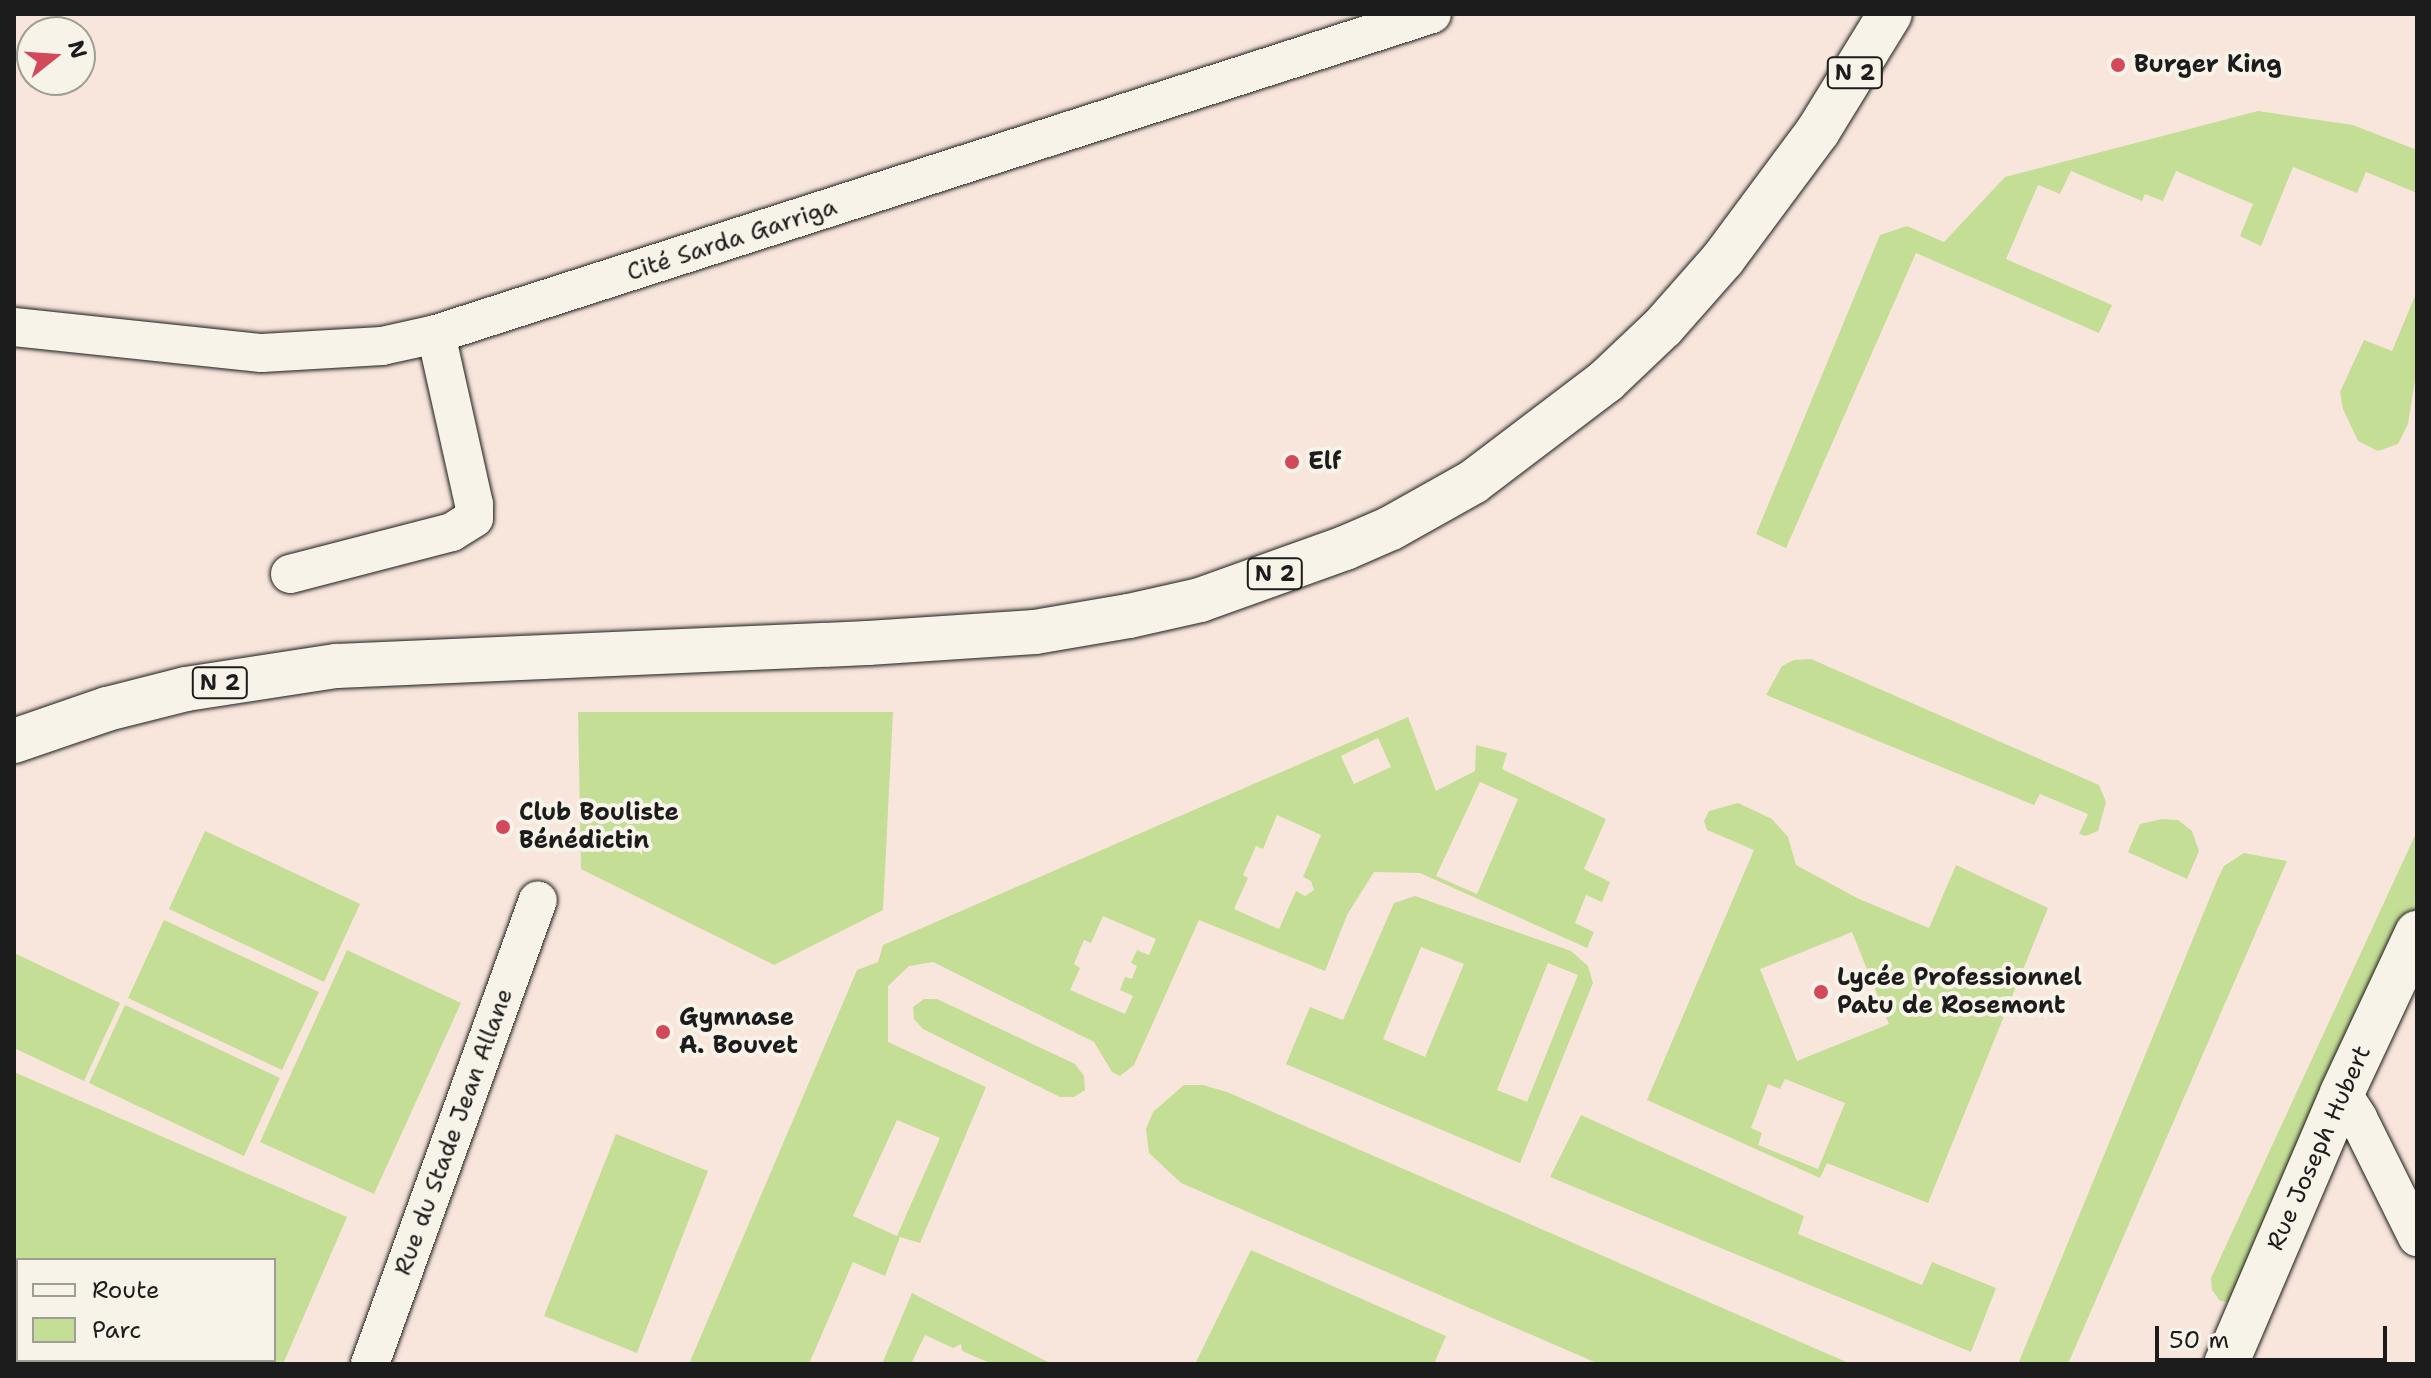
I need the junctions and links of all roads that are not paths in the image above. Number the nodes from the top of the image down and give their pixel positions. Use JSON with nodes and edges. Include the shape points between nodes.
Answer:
{"nodes":[{"id":1,"x":1868,"y":14,"type":"edge"},
{"id":2,"x":1890,"y":14,"type":"edge"},
{"id":3,"x":1428,"y":15,"type":"edge"},
{"id":4,"x":1818,"y":131,"type":"junction"},
{"id":5,"x":14,"y":327,"type":"edge"},
{"id":6,"x":436,"y":334,"type":"junction"},
{"id":7,"x":290,"y":574,"type":"dead end"},
{"id":8,"x":14,"y":741,"type":"edge"},
{"id":9,"x":538,"y":901,"type":"dead end"},
{"id":10,"x":2417,"y":933,"type":"edge"},
{"id":11,"x":2342,"y":1093,"type":"junction"},
{"id":12,"x":2417,"y":1237,"type":"edge"},
{"id":13,"x":370,"y":1364,"type":"edge"},
{"id":14,"x":2226,"y":1364,"type":"edge"}],
"edges":[{"from":1,"to":4,"type":"main road","number":"N 2"},
{"from":2,"to":4,"type":"main road","number":"N 2"},
{"from":3,"to":6,"type":"street","name":"Cité Sarda Garriga"},
{"from":4,"to":8,"type":"main road","number":"N 2","via":[[1723,259],[1663,327],[1606,381],[1473,482],[1345,548],[1200,600],[1035,632],[324,667],[186,689]]},
{"from":5,"to":6,"type":"street","name":"Cité Sarda Garriga","via":[[262,353],[382,346]]},
{"from":6,"to":7,"type":"street","via":[[474,518],[452,532]]},
{"from":9,"to":13,"type":"street","name":"Rue du Stade Jean Allane"},
{"from":10,"to":11,"type":"main road","name":"Rue Joseph Hubert"},
{"from":11,"to":12,"type":"street"},
{"from":11,"to":14,"type":"main road","name":"Rue Joseph Hubert"}]}
